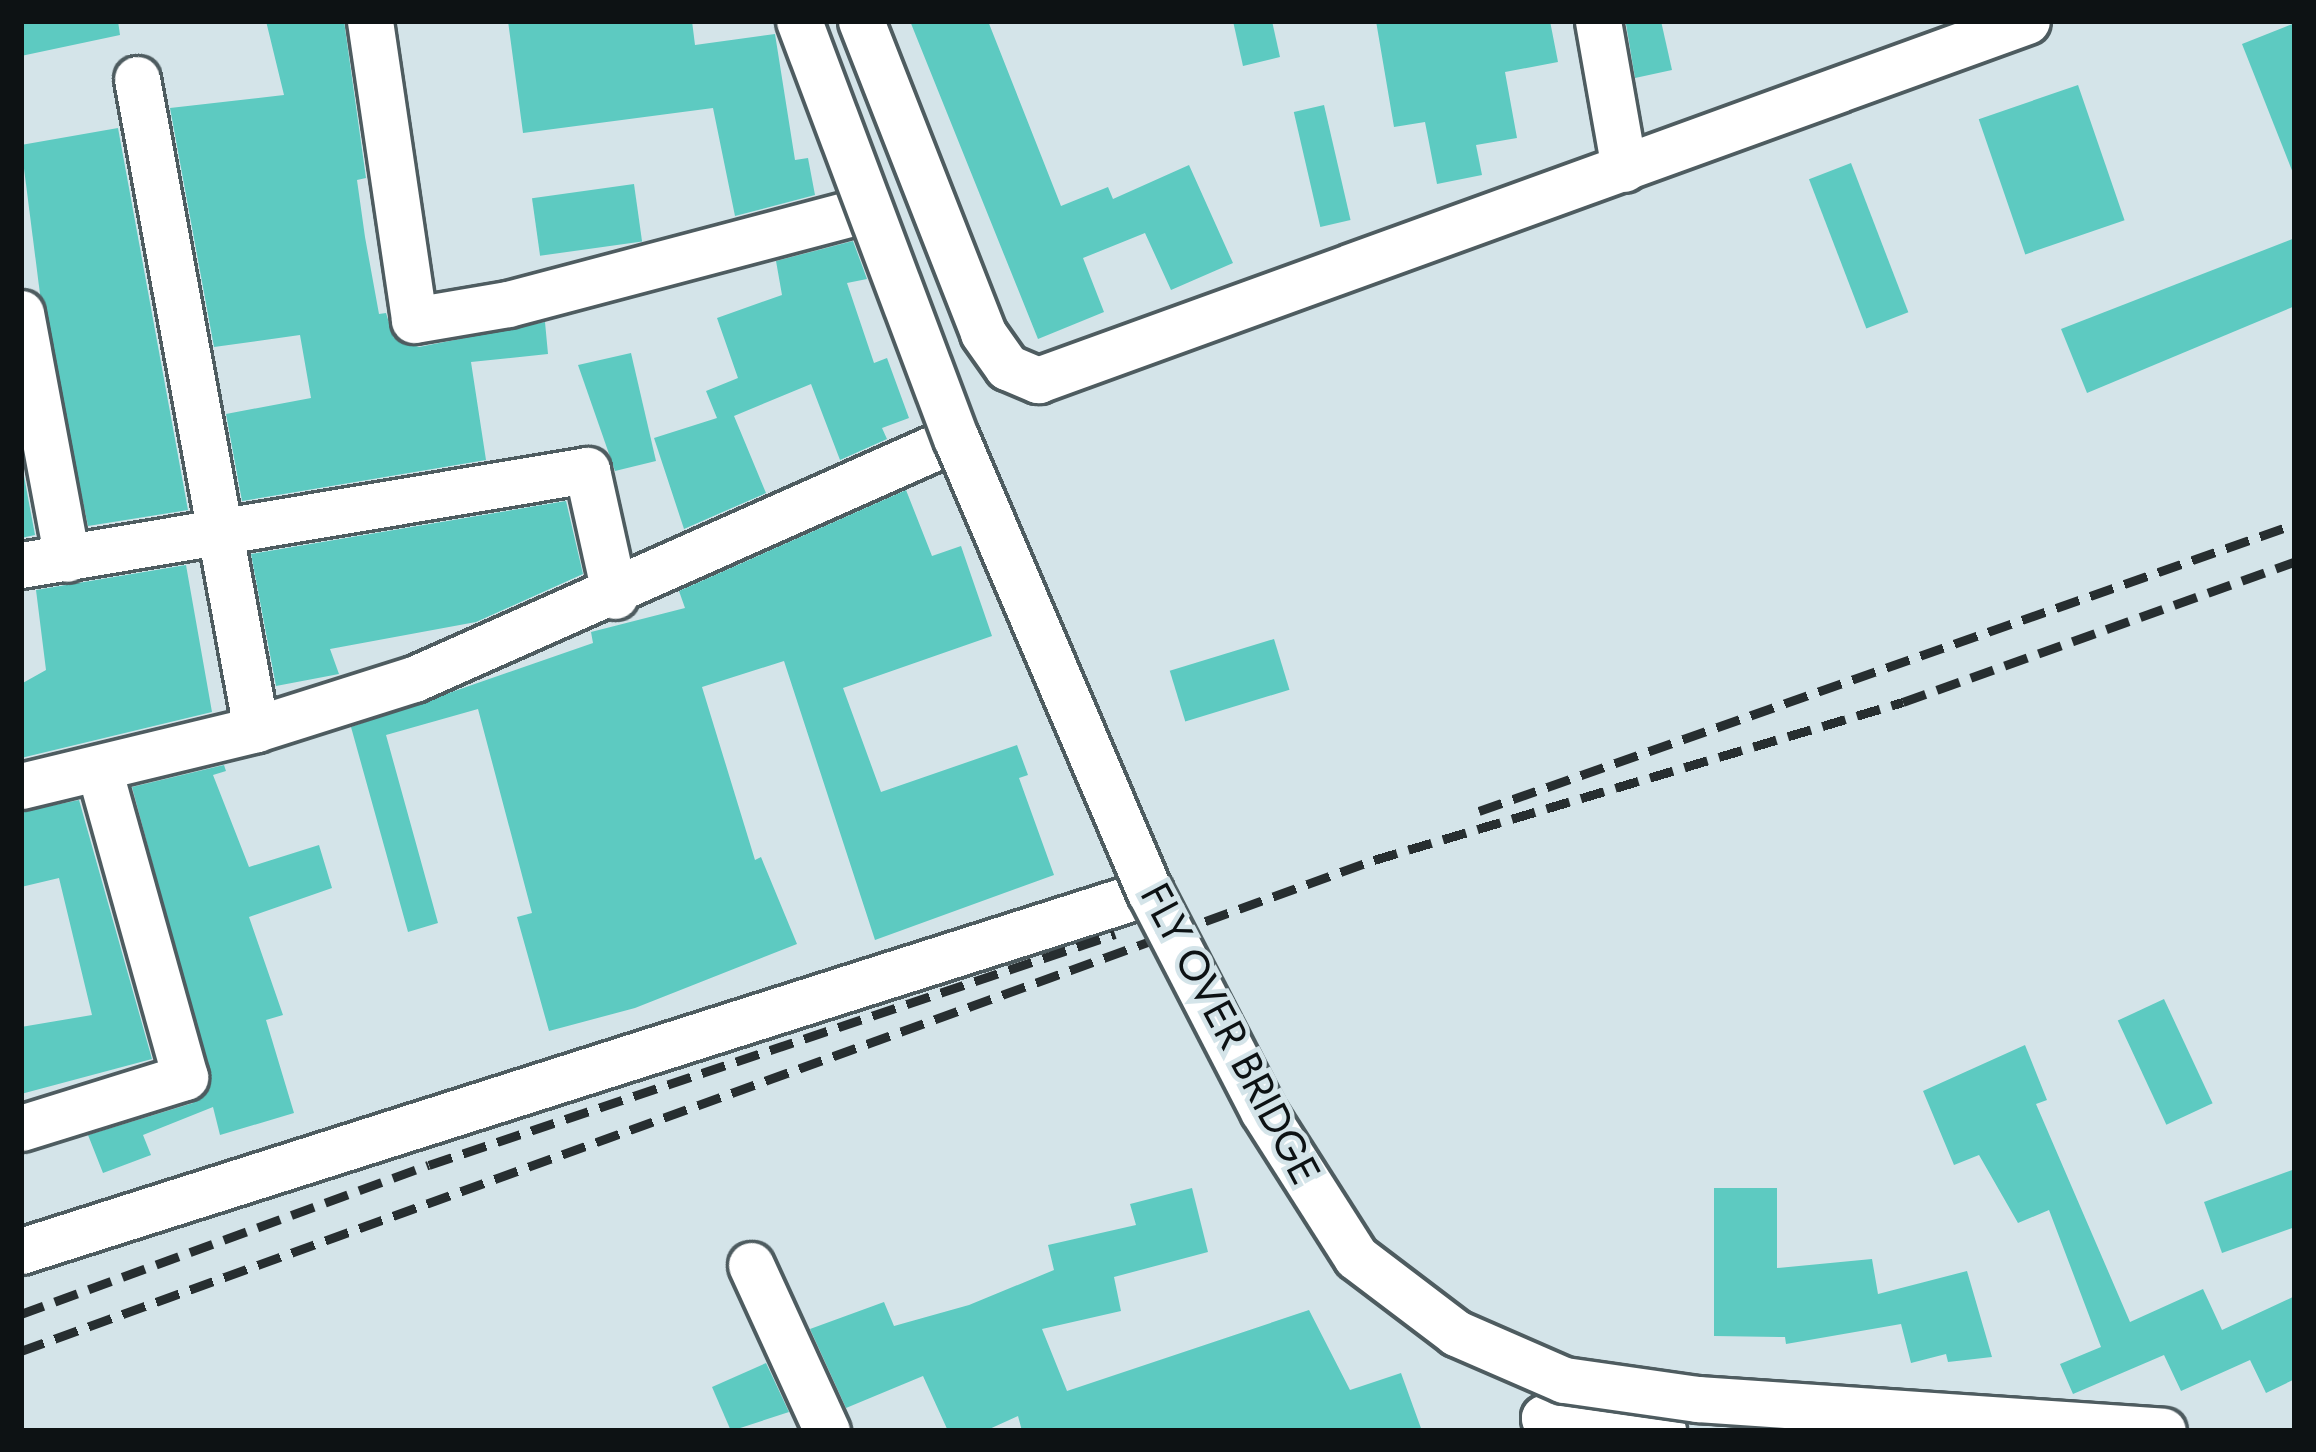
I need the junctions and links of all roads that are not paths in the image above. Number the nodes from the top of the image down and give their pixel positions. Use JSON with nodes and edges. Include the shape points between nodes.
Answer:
{"nodes":[{"id":1,"x":370,"y":21,"type":"edge"},
{"id":2,"x":799,"y":21,"type":"edge"},
{"id":3,"x":861,"y":21,"type":"edge"},
{"id":4,"x":1598,"y":21,"type":"edge"},
{"id":5,"x":2027,"y":21,"type":"edge"},
{"id":6,"x":137,"y":79,"type":"dead end"},
{"id":7,"x":1624,"y":170,"type":"junction"},
{"id":8,"x":868,"y":209,"type":"junction"},
{"id":9,"x":21,"y":314,"type":"edge"},
{"id":10,"x":956,"y":438,"type":"junction"},
{"id":11,"x":219,"y":536,"type":"junction"},
{"id":12,"x":67,"y":559,"type":"junction"},
{"id":13,"x":21,"y":565,"type":"edge"},
{"id":14,"x":615,"y":596,"type":"junction"},
{"id":15,"x":256,"y":729,"type":"junction"},
{"id":16,"x":100,"y":770,"type":"junction"},
{"id":17,"x":21,"y":786,"type":"edge"},
{"id":18,"x":1150,"y":892,"type":"junction"},
{"id":19,"x":21,"y":1128,"type":"edge"},
{"id":20,"x":21,"y":1251,"type":"edge"},
{"id":21,"x":751,"y":1265,"type":"dead end"},
{"id":22,"x":1550,"y":1430,"type":"edge"},
{"id":23,"x":826,"y":1431,"type":"edge"},
{"id":24,"x":1663,"y":1431,"type":"edge"},
{"id":25,"x":2163,"y":1431,"type":"edge"}],
"edges":[{"from":1,"to":8,"type":"street","via":[[413,320],[508,304]]},
{"from":2,"to":8,"type":"street","name":"FLY OVER BRIDGE","bridge":true},
{"from":3,"to":7,"type":"street","via":[[983,333],[1007,367],[1038,380]]},
{"from":4,"to":7,"type":"street"},
{"from":5,"to":7,"type":"street"},
{"from":6,"to":11,"type":"street"},
{"from":8,"to":10,"type":"street","name":"FLY OVER BRIDGE","bridge":true},
{"from":9,"to":12,"type":"street"},
{"from":10,"to":14,"type":"street","via":[[672,560]]},
{"from":10,"to":18,"type":"street","name":"FLY OVER BRIDGE","bridge":true},
{"from":11,"to":12,"type":"street"},
{"from":11,"to":14,"type":"street","via":[[277,518],[587,470]]},
{"from":11,"to":15,"type":"street"},
{"from":12,"to":13,"type":"street"},
{"from":14,"to":15,"type":"street","via":[[414,679]]},
{"from":15,"to":16,"type":"street"},
{"from":16,"to":17,"type":"street"},
{"from":16,"to":19,"type":"street","via":[[185,1077]]},
{"from":18,"to":20,"type":"street"},
{"from":18,"to":25,"type":"street","name":"FLY OVER BRIDGE","bridge":true,"via":[[1263,1111],[1357,1257],[1456,1333],[1564,1380],[1698,1399]]},
{"from":21,"to":23,"type":"street"},
{"from":22,"to":24,"type":"street","via":[[1544,1418]]}]}
